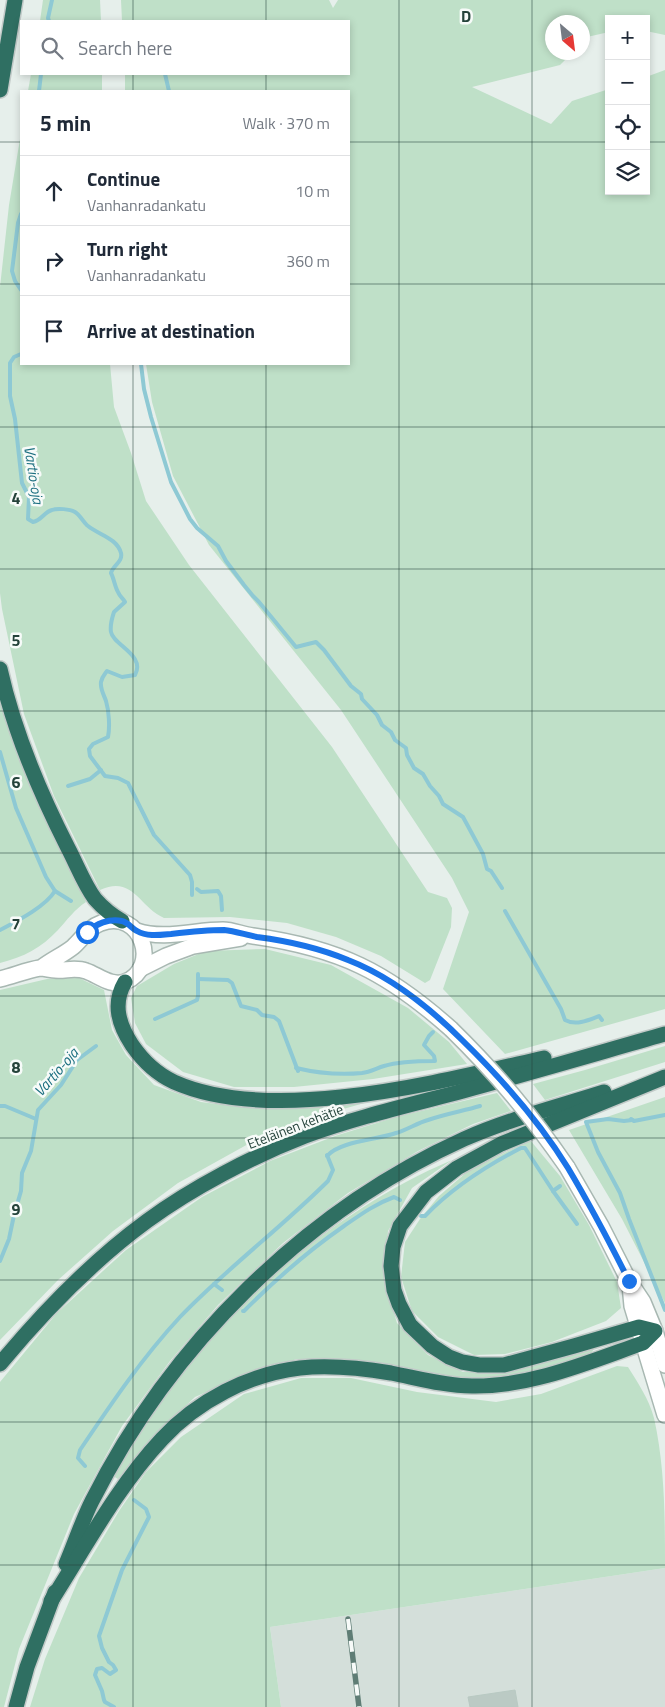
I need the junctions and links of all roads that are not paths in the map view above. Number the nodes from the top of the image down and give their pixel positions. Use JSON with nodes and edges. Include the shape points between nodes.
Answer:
{"nodes":[{"id":1,"x":15,"y":0,"type":"edge"},
{"id":2,"x":0,"y":90,"type":"edge"},
{"id":3,"x":0,"y":669,"type":"edge"},
{"id":4,"x":122,"y":921,"type":"junction"},
{"id":5,"x":137,"y":931,"type":"junction"},
{"id":6,"x":250,"y":936,"type":"junction"},
{"id":7,"x":41,"y":968,"type":"junction"},
{"id":8,"x":140,"y":969,"type":"junction"},
{"id":9,"x":0,"y":979,"type":"edge"},
{"id":10,"x":125,"y":982,"type":"junction"},
{"id":11,"x":665,"y":1033,"type":"edge"},
{"id":12,"x":665,"y":1073,"type":"edge"},
{"id":13,"x":665,"y":1077,"type":"edge"},
{"id":14,"x":629,"y":1281,"type":"junction"},
{"id":15,"x":638,"y":1326,"type":"junction"},
{"id":16,"x":655,"y":1331,"type":"junction"},
{"id":17,"x":644,"y":1343,"type":"junction"},
{"id":18,"x":0,"y":1364,"type":"edge"},
{"id":19,"x":665,"y":1365,"type":"edge"},
{"id":20,"x":665,"y":1415,"type":"edge"},
{"id":21,"x":52,"y":1601,"type":"junction"},
{"id":22,"x":16,"y":1707,"type":"edge"}],
"edges":[{"from":1,"to":2,"type":"highway"},
{"from":3,"to":4,"type":"highway","via":[[26,758],[60,832],[90,892],[109,914]]},
{"from":4,"to":5,"type":"street"},
{"from":4,"to":7,"type":"street","via":[[97,924],[73,947]]},
{"from":5,"to":6,"type":"street","via":[[149,935],[225,930]]},
{"from":5,"to":8,"type":"street","via":[[144,958]]},
{"from":6,"to":8,"type":"street","via":[[193,946]]},
{"from":6,"to":14,"type":"street","bridge":true,"via":[[302,944],[350,960],[390,981],[452,1030],[518,1101],[567,1167]]},
{"from":7,"to":9,"type":"street"},
{"from":7,"to":10,"type":"street","via":[[85,970],[107,981]]},
{"from":8,"to":10,"type":"street"},
{"from":10,"to":11,"type":"highway","via":[[118,999],[121,1023],[143,1060],[174,1082],[234,1098],[280,1100],[352,1095],[481,1072]]},
{"from":11,"to":18,"type":"highway","name":"Eteläinen kehätie","via":[[373,1114],[304,1137],[253,1159],[199,1187],[148,1220],[100,1258],[69,1287]]},
{"from":12,"to":21,"type":"highway","via":[[464,1139],[360,1197],[280,1259],[216,1320],[148,1405],[91,1502]]},
{"from":13,"to":15,"type":"highway","via":[[501,1144],[457,1168],[426,1192],[400,1226],[390,1266],[394,1290],[410,1324],[432,1346],[462,1362],[504,1365]]},
{"from":14,"to":15,"type":"street"},
{"from":14,"to":16,"type":"street","via":[[643,1302]]},
{"from":15,"to":16,"type":"highway"},
{"from":15,"to":17,"type":"street"},
{"from":16,"to":17,"type":"highway"},
{"from":16,"to":19,"type":"street"},
{"from":17,"to":20,"type":"street"},
{"from":17,"to":21,"type":"highway","via":[[531,1380],[500,1385],[471,1386],[329,1366],[270,1374],[242,1384],[194,1410],[162,1438],[131,1476]]},
{"from":21,"to":22,"type":"highway"}]}
